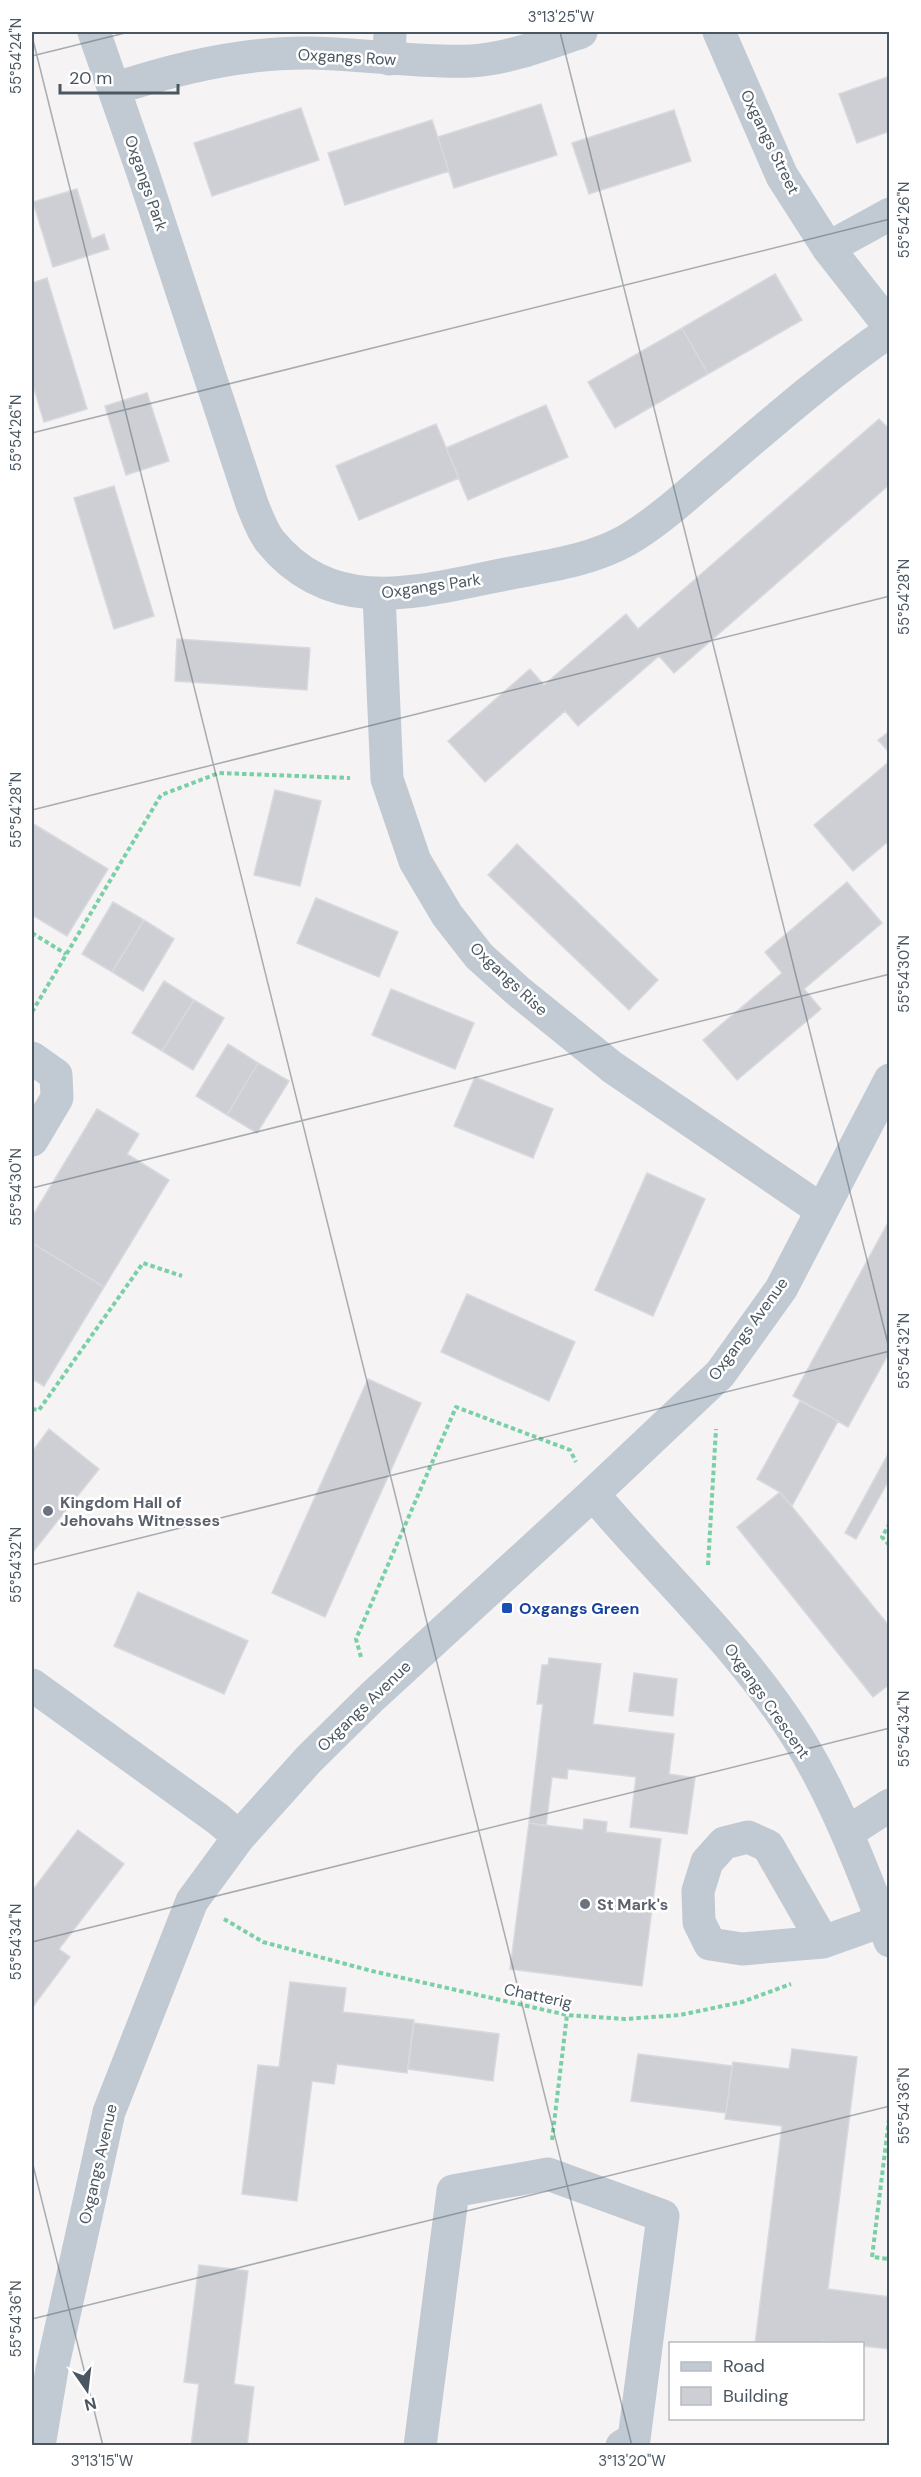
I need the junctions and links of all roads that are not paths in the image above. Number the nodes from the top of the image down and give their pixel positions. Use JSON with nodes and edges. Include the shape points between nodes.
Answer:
{"nodes":[{"id":1,"x":94,"y":32,"type":"edge"},
{"id":2,"x":580,"y":32,"type":"edge"},
{"id":3,"x":719,"y":32,"type":"edge"},
{"id":4,"x":389,"y":45,"type":"edge"},
{"id":5,"x":114,"y":89,"type":"junction"},
{"id":6,"x":890,"y":214,"type":"edge"},
{"id":7,"x":828,"y":248,"type":"junction"},
{"id":8,"x":890,"y":329,"type":"edge"},
{"id":9,"x":379,"y":595,"type":"junction"},
{"id":10,"x":32,"y":1058,"type":"edge"},
{"id":11,"x":890,"y":1080,"type":"edge"},
{"id":12,"x":32,"y":1140,"type":"edge"},
{"id":13,"x":820,"y":1209,"type":"junction"},
{"id":14,"x":593,"y":1494,"type":"junction"},
{"id":15,"x":36,"y":1697,"type":"edge"},
{"id":16,"x":890,"y":1805,"type":"edge"},
{"id":17,"x":848,"y":1832,"type":"junction"},
{"id":18,"x":239,"y":1837,"type":"junction"},
{"id":19,"x":886,"y":1931,"type":"edge"},
{"id":20,"x":823,"y":1942,"type":"dead end"},
{"id":21,"x":39,"y":2445,"type":"edge"},
{"id":22,"x":420,"y":2445,"type":"edge"},
{"id":23,"x":622,"y":2445,"type":"edge"}],
"edges":[{"from":1,"to":5,"type":"street","name":"Oxgangs Park"},
{"from":2,"to":4,"type":"street","name":"Oxgangs Row","via":[[523,52],[472,61]]},
{"from":3,"to":7,"type":"street","name":"Oxgangs Street","via":[[782,176]]},
{"from":4,"to":5,"type":"street","name":"Oxgangs Row","via":[[255,56],[158,74]]},
{"from":5,"to":9,"type":"street","name":"Oxgangs Park","via":[[252,504],[268,540],[314,579],[342,589]]},
{"from":6,"to":7,"type":"street"},
{"from":7,"to":8,"type":"street","name":"Oxgangs Street"},
{"from":8,"to":9,"type":"street","name":"Oxgangs Park","via":[[667,512],[627,540],[581,559]]},
{"from":9,"to":13,"type":"street","name":"Oxgangs Rise","via":[[387,779],[415,861],[447,915],[480,956],[612,1067]]},
{"from":10,"to":12,"type":"street","via":[[56,1076],[57,1098]]},
{"from":11,"to":13,"type":"street","name":"Oxgangs Avenue"},
{"from":13,"to":14,"type":"street","name":"Oxgangs Avenue","via":[[781,1289],[720,1374]]},
{"from":14,"to":17,"type":"street","name":"Oxgangs Crescent","via":[[740,1659],[798,1738]]},
{"from":14,"to":18,"type":"street","name":"Oxgangs Avenue","via":[[372,1697]]},
{"from":15,"to":18,"type":"street"},
{"from":16,"to":17,"type":"street"},
{"from":17,"to":19,"type":"street","name":"Oxgangs Crescent"},
{"from":18,"to":21,"type":"street","name":"Oxgangs Avenue","via":[[192,1900],[109,2112],[52,2368]]},
{"from":19,"to":20,"type":"street"},
{"from":22,"to":23,"type":"street","via":[[453,2191],[548,2174],[663,2216],[634,2439]]}]}
